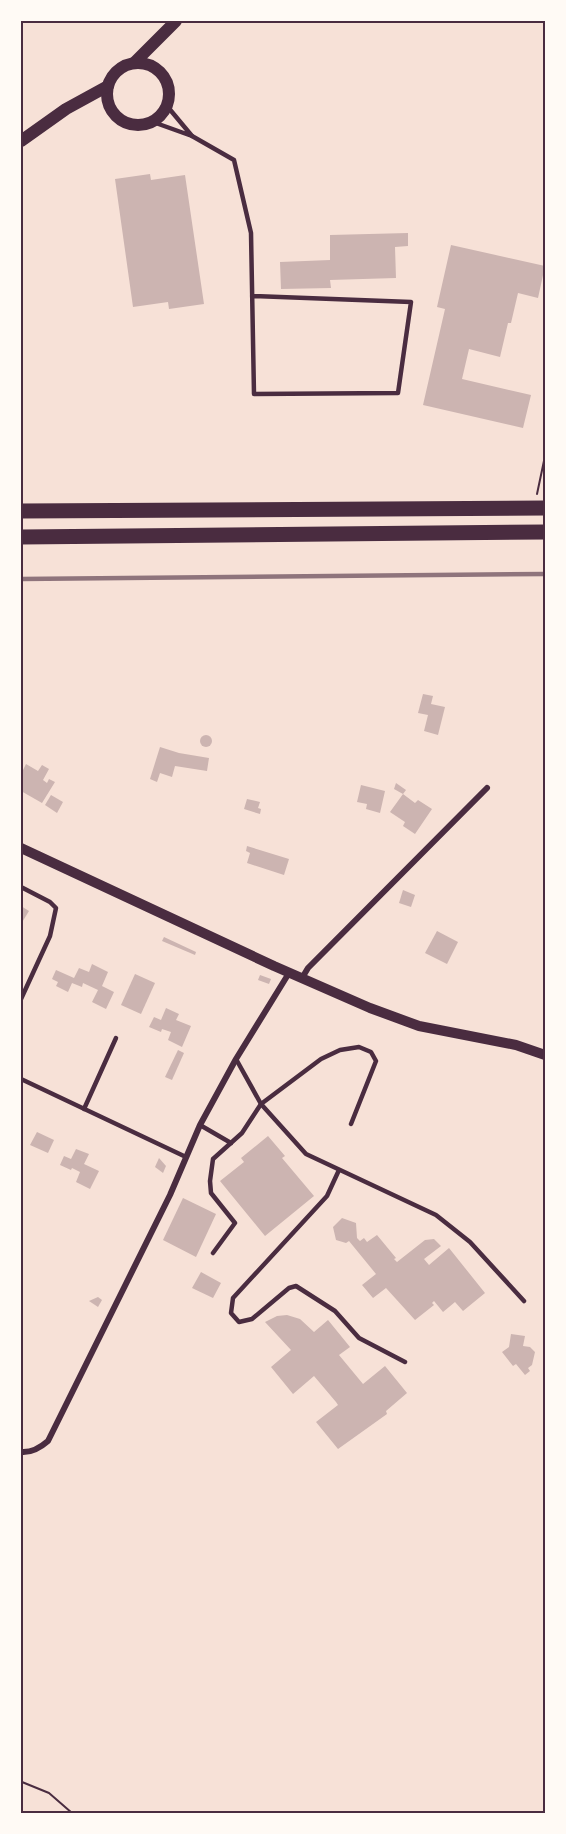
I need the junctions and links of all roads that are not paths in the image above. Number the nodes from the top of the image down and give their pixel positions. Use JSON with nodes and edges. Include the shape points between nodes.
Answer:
{"nodes":[{"id":1,"x":176,"y":21,"type":"edge"},
{"id":2,"x":157,"y":43,"type":"junction"},
{"id":3,"x":134,"y":63,"type":"junction"},
{"id":4,"x":155,"y":68,"type":"junction"},
{"id":5,"x":108,"y":86,"type":"junction"},
{"id":6,"x":80,"y":101,"type":"junction"},
{"id":7,"x":108,"y":105,"type":"junction"},
{"id":8,"x":167,"y":106,"type":"junction"},
{"id":9,"x":153,"y":122,"type":"junction"},
{"id":10,"x":192,"y":135,"type":"junction"},
{"id":11,"x":21,"y":141,"type":"edge"},
{"id":12,"x":252,"y":296,"type":"junction"},
{"id":13,"x":539,"y":508,"type":"edge"},
{"id":14,"x":21,"y":511,"type":"edge"},
{"id":15,"x":545,"y":532,"type":"edge"},
{"id":16,"x":21,"y":537,"type":"edge"},
{"id":17,"x":487,"y":788,"type":"dead end"},
{"id":18,"x":21,"y":848,"type":"edge"},
{"id":19,"x":21,"y":887,"type":"edge"},
{"id":20,"x":289,"y":973,"type":"junction"},
{"id":21,"x":302,"y":978,"type":"junction"},
{"id":22,"x":21,"y":999,"type":"edge"},
{"id":23,"x":116,"y":1038,"type":"dead end"},
{"id":24,"x":545,"y":1055,"type":"edge"},
{"id":25,"x":236,"y":1059,"type":"junction"},
{"id":26,"x":21,"y":1079,"type":"edge"},
{"id":27,"x":261,"y":1104,"type":"junction"},
{"id":28,"x":84,"y":1109,"type":"junction"},
{"id":29,"x":351,"y":1124,"type":"dead end"},
{"id":30,"x":200,"y":1125,"type":"junction"},
{"id":31,"x":231,"y":1143,"type":"junction"},
{"id":32,"x":186,"y":1157,"type":"junction"},
{"id":33,"x":339,"y":1170,"type":"junction"},
{"id":34,"x":213,"y":1253,"type":"dead end"},
{"id":35,"x":524,"y":1301,"type":"dead end"},
{"id":36,"x":405,"y":1362,"type":"dead end"},
{"id":37,"x":21,"y":1452,"type":"edge"}],
"edges":[{"from":1,"to":2,"type":"main road"},
{"from":2,"to":3,"type":"main road"},
{"from":2,"to":4,"type":"main road"},
{"from":3,"to":4,"type":"main road"},
{"from":3,"to":5,"type":"main road","via":[[117,70]]},
{"from":4,"to":8,"type":"main road","via":[[168,85]]},
{"from":5,"to":6,"type":"main road"},
{"from":5,"to":7,"type":"main road"},
{"from":6,"to":7,"type":"main road"},
{"from":6,"to":11,"type":"main road"},
{"from":7,"to":9,"type":"main road","via":[[122,122],[143,126]]},
{"from":8,"to":9,"type":"main road"},
{"from":8,"to":10,"type":"lane"},
{"from":9,"to":10,"type":"lane"},
{"from":10,"to":12,"type":"lane","via":[[234,160],[251,233]]},
{"from":12,"to":12,"type":"lane","via":[[254,394],[398,393],[411,302]]},
{"from":13,"to":14,"type":"highway"},
{"from":15,"to":16,"type":"highway"},
{"from":17,"to":21,"type":"street"},
{"from":18,"to":20,"type":"street"},
{"from":19,"to":22,"type":"lane","via":[[56,908],[50,936]]},
{"from":20,"to":21,"type":"street"},
{"from":20,"to":25,"type":"street"},
{"from":21,"to":24,"type":"street","via":[[419,1026],[516,1045]]},
{"from":23,"to":28,"type":"lane"},
{"from":25,"to":27,"type":"lane"},
{"from":25,"to":30,"type":"street"},
{"from":26,"to":28,"type":"lane"},
{"from":27,"to":29,"type":"lane","via":[[321,1059],[359,1047],[371,1052],[376,1061]]},
{"from":27,"to":31,"type":"lane"},
{"from":27,"to":33,"type":"lane","via":[[306,1154]]},
{"from":28,"to":32,"type":"lane"},
{"from":30,"to":31,"type":"lane"},
{"from":30,"to":32,"type":"street"},
{"from":31,"to":34,"type":"lane","via":[[213,1159],[210,1181],[211,1193],[235,1223]]},
{"from":32,"to":37,"type":"street","via":[[48,1441],[27,1453]]},
{"from":33,"to":35,"type":"lane","via":[[436,1215],[470,1242]]},
{"from":33,"to":36,"type":"lane","via":[[327,1196],[233,1298],[231,1313],[239,1323],[252,1319],[296,1286],[335,1311],[359,1338]]}]}
